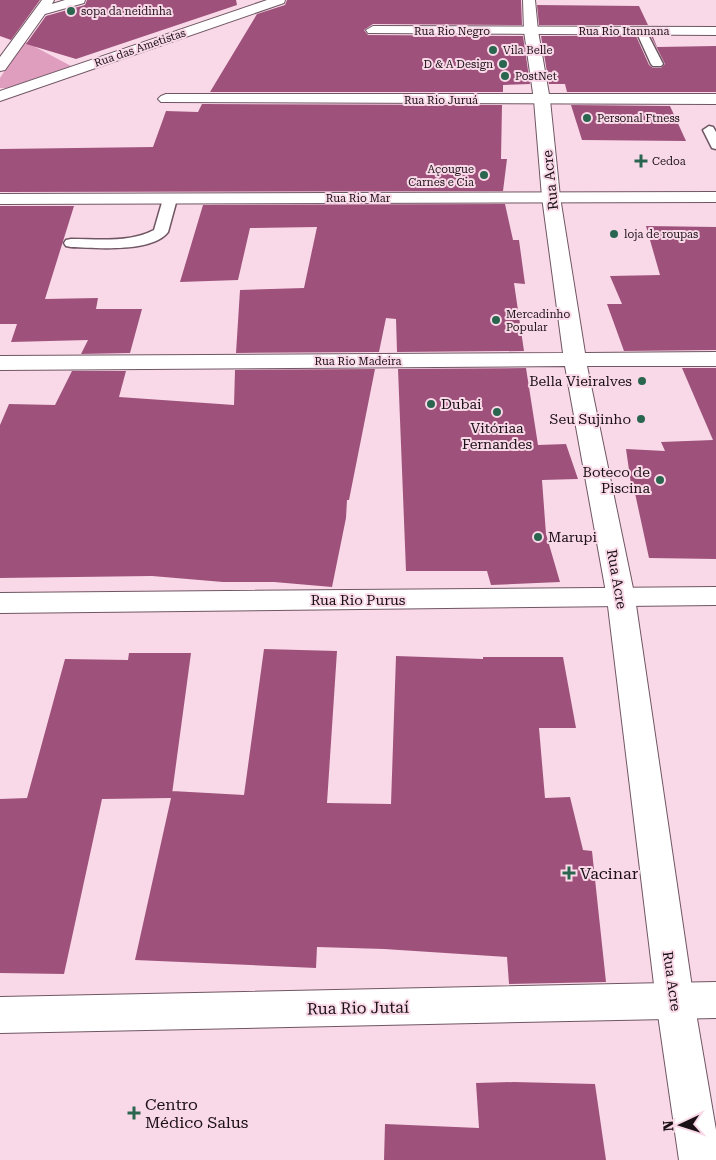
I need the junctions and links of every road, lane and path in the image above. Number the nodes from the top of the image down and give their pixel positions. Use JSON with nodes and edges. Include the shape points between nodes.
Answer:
{"nodes":[{"id":1,"x":78,"y":0,"type":"edge"},
{"id":2,"x":279,"y":0,"type":"edge"},
{"id":3,"x":529,"y":0,"type":"edge"},
{"id":4,"x":44,"y":6,"type":"edge"},
{"id":5,"x":373,"y":30,"type":"dead end"},
{"id":6,"x":641,"y":31,"type":"junction"},
{"id":7,"x":716,"y":31,"type":"edge"},
{"id":8,"x":531,"y":32,"type":"junction"},
{"id":9,"x":657,"y":64,"type":"dead end"},
{"id":10,"x":0,"y":67,"type":"edge"},
{"id":11,"x":0,"y":96,"type":"edge"},
{"id":12,"x":166,"y":99,"type":"dead end"},
{"id":13,"x":716,"y":99,"type":"edge"},
{"id":14,"x":542,"y":100,"type":"junction"},
{"id":15,"x":709,"y":130,"type":"dead end"},
{"id":16,"x":716,"y":145,"type":"edge"},
{"id":17,"x":551,"y":197,"type":"junction"},
{"id":18,"x":716,"y":197,"type":"edge"},
{"id":19,"x":0,"y":199,"type":"edge"},
{"id":20,"x":170,"y":199,"type":"junction"},
{"id":21,"x":70,"y":243,"type":"dead end"},
{"id":22,"x":575,"y":359,"type":"junction"},
{"id":23,"x":716,"y":359,"type":"edge"},
{"id":24,"x":0,"y":363,"type":"edge"},
{"id":25,"x":716,"y":596,"type":"edge"},
{"id":26,"x":621,"y":598,"type":"junction"},
{"id":27,"x":0,"y":603,"type":"edge"},
{"id":28,"x":716,"y":1000,"type":"edge"},
{"id":29,"x":675,"y":1001,"type":"junction"},
{"id":30,"x":0,"y":1015,"type":"edge"},
{"id":31,"x":700,"y":1160,"type":"edge"}],
"edges":[{"from":1,"to":4,"type":"street"},
{"from":2,"to":11,"type":"street","name":"Rua das Ametistas"},
{"from":3,"to":8,"type":"street","name":"Rua Acre"},
{"from":4,"to":10,"type":"street"},
{"from":5,"to":8,"type":"street","name":"Rua Rio Negro"},
{"from":6,"to":7,"type":"street","name":"Rua Rio Itannana"},
{"from":6,"to":8,"type":"street","name":"Rua Rio Itannana"},
{"from":6,"to":9,"type":"lane"},
{"from":8,"to":14,"type":"street","name":"Rua Acre"},
{"from":12,"to":14,"type":"street","name":"Rua Rio Juruá"},
{"from":13,"to":14,"type":"street","name":"Rua Rio Juruá"},
{"from":14,"to":17,"type":"street","name":"Rua Acre"},
{"from":15,"to":16,"type":"lane"},
{"from":17,"to":18,"type":"street","name":"Rua Rio Mar"},
{"from":17,"to":20,"type":"street","name":"Rua Rio Mar"},
{"from":17,"to":22,"type":"street","name":"Rua Acre"},
{"from":19,"to":20,"type":"street","name":"Rua Rio Mar"},
{"from":20,"to":21,"type":"lane","via":[[161,232],[150,239]]},
{"from":22,"to":23,"type":"street","name":"Rua Rio Madeira"},
{"from":22,"to":24,"type":"street","name":"Rua Rio Madeira"},
{"from":22,"to":26,"type":"street","name":"Rua Acre"},
{"from":25,"to":26,"type":"street","name":"Rua Rio Purus"},
{"from":26,"to":27,"type":"street","name":"Rua Rio Purus"},
{"from":26,"to":29,"type":"street","name":"Rua Acre"},
{"from":28,"to":29,"type":"street","name":"Rua Rio Jutaí"},
{"from":29,"to":30,"type":"street","name":"Rua Rio Jutaí"},
{"from":29,"to":31,"type":"street","name":"Rua Acre"}]}
